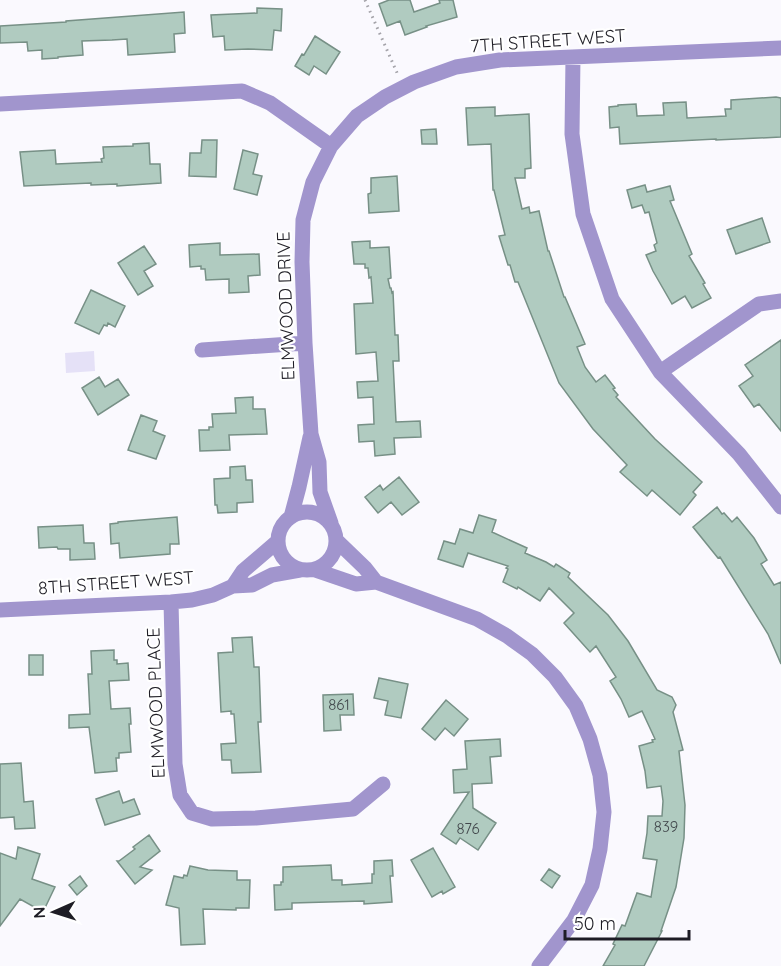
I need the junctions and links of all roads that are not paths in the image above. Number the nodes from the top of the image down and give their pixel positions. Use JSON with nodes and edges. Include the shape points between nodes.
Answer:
{"nodes":[{"id":1,"x":781,"y":48,"type":"edge"},
{"id":2,"x":573,"y":57,"type":"junction"},
{"id":3,"x":0,"y":104,"type":"edge"},
{"id":4,"x":331,"y":146,"type":"junction"},
{"id":5,"x":781,"y":301,"type":"edge"},
{"id":6,"x":305,"y":343,"type":"junction"},
{"id":7,"x":202,"y":350,"type":"dead end"},
{"id":8,"x":660,"y":372,"type":"junction"},
{"id":9,"x":311,"y":434,"type":"junction"},
{"id":10,"x":781,"y":507,"type":"edge"},
{"id":11,"x":291,"y":517,"type":"junction"},
{"id":12,"x":331,"y":523,"type":"junction"},
{"id":13,"x":278,"y":541,"type":"junction"},
{"id":14,"x":337,"y":541,"type":"junction"},
{"id":15,"x":307,"y":570,"type":"junction"},
{"id":16,"x":376,"y":582,"type":"junction"},
{"id":17,"x":232,"y":586,"type":"junction"},
{"id":18,"x":171,"y":602,"type":"junction"},
{"id":19,"x":0,"y":610,"type":"edge"},
{"id":20,"x":383,"y":784,"type":"dead end"},
{"id":21,"x":538,"y":966,"type":"edge"}],
"edges":[{"from":1,"to":2,"type":"street","name":"7TH STREET WEST"},
{"from":2,"to":4,"type":"street","name":"7TH STREET WEST","via":[[501,60],[456,67],[414,82],[357,116]]},
{"from":2,"to":8,"type":"street","via":[[572,134],[584,214],[612,299]]},
{"from":3,"to":4,"type":"street","via":[[242,91],[270,103]]},
{"from":4,"to":6,"type":"street","name":"ELMWOOD DRIVE","via":[[313,182],[303,220]]},
{"from":5,"to":8,"type":"street","via":[[759,304]]},
{"from":6,"to":7,"type":"street"},
{"from":6,"to":9,"type":"street","name":"ELMWOOD DRIVE"},
{"from":8,"to":10,"type":"street","via":[[739,454]]},
{"from":9,"to":11,"type":"street","name":"ELMWOOD DRIVE"},
{"from":9,"to":12,"type":"street","name":"ELMWOOD DRIVE","via":[[320,462],[320,492]]},
{"from":11,"to":12,"type":"street","via":[[316,513]]},
{"from":11,"to":13,"type":"street","via":[[279,532]]},
{"from":12,"to":14,"type":"street"},
{"from":13,"to":15,"type":"street","via":[[284,559],[291,566]]},
{"from":13,"to":17,"type":"street","name":"8TH STREET WEST","via":[[243,571]]},
{"from":14,"to":15,"type":"street","via":[[331,560]]},
{"from":14,"to":16,"type":"street"},
{"from":15,"to":16,"type":"street","via":[[356,584]]},
{"from":15,"to":17,"type":"street","name":"8TH STREET WEST","via":[[272,575],[252,585]]},
{"from":16,"to":21,"type":"street","via":[[477,619],[507,636],[555,677],[580,714],[600,775],[604,812],[600,849],[591,885],[574,920]]},
{"from":17,"to":18,"type":"street","name":"8TH STREET WEST","via":[[213,595]]},
{"from":18,"to":19,"type":"street","name":"8TH STREET WEST"},
{"from":18,"to":20,"type":"street","name":"ELMWOOD PLACE","via":[[175,764],[180,795],[192,813],[212,819],[256,818],[353,809]]}]}
